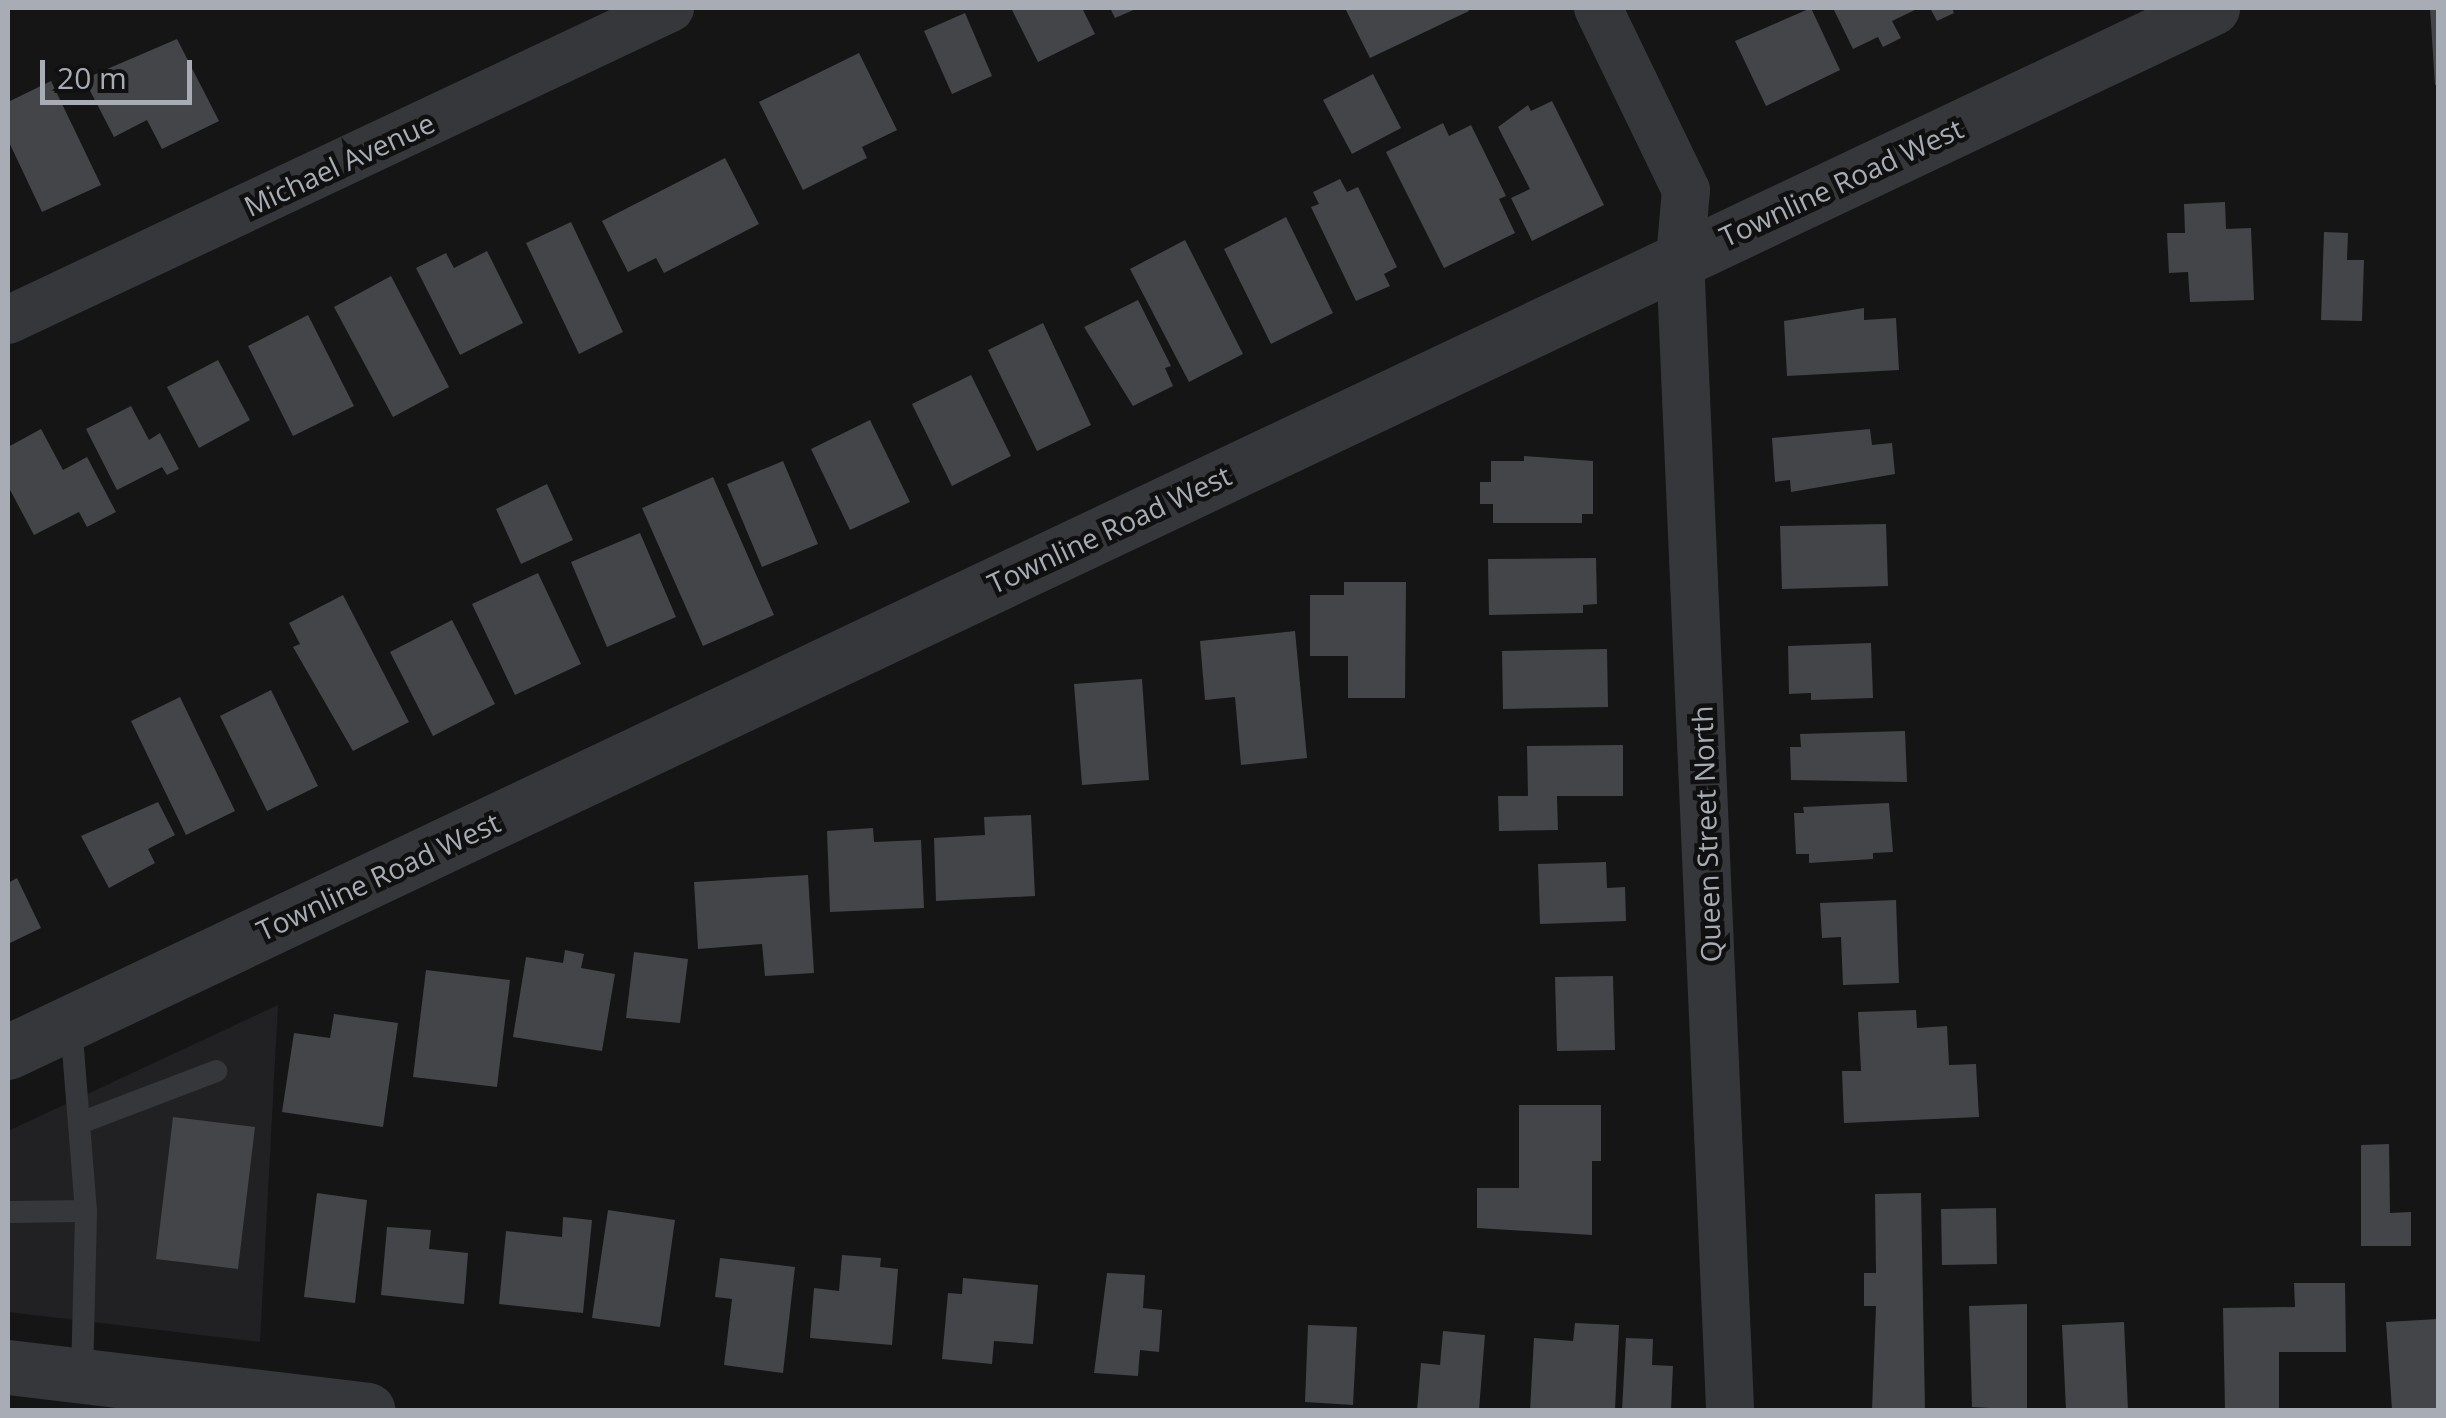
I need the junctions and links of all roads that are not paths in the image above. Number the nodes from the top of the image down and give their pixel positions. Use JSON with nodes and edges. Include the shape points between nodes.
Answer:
{"nodes":[{"id":1,"x":670,"y":8,"type":"edge"},
{"id":2,"x":1598,"y":8,"type":"edge"},
{"id":3,"x":2212,"y":8,"type":"edge"},
{"id":4,"x":1680,"y":258,"type":"junction"},
{"id":5,"x":8,"y":320,"type":"edge"},
{"id":6,"x":71,"y":1022,"type":"junction"},
{"id":7,"x":8,"y":1052,"type":"edge"},
{"id":8,"x":216,"y":1070,"type":"dead end"},
{"id":9,"x":80,"y":1123,"type":"junction"},
{"id":10,"x":86,"y":1211,"type":"junction"},
{"id":11,"x":8,"y":1212,"type":"edge"},
{"id":12,"x":8,"y":1366,"type":"edge"},
{"id":13,"x":83,"y":1395,"type":"edge"},
{"id":14,"x":367,"y":1410,"type":"edge"},
{"id":15,"x":1730,"y":1410,"type":"edge"}],
"edges":[{"from":1,"to":5,"type":"street","name":"Michael Avenue"},
{"from":2,"to":4,"type":"street","name":"Queen Street North","via":[[1686,190]]},
{"from":3,"to":4,"type":"street","name":"Townline Road West"},
{"from":4,"to":6,"type":"street","name":"Townline Road West"},
{"from":4,"to":15,"type":"street","name":"Queen Street North"},
{"from":6,"to":7,"type":"street","name":"Townline Road West"},
{"from":6,"to":9,"type":"lane"},
{"from":8,"to":9,"type":"lane"},
{"from":9,"to":10,"type":"lane"},
{"from":10,"to":11,"type":"lane"},
{"from":10,"to":13,"type":"lane"},
{"from":12,"to":13,"type":"street"},
{"from":13,"to":14,"type":"street"}]}
